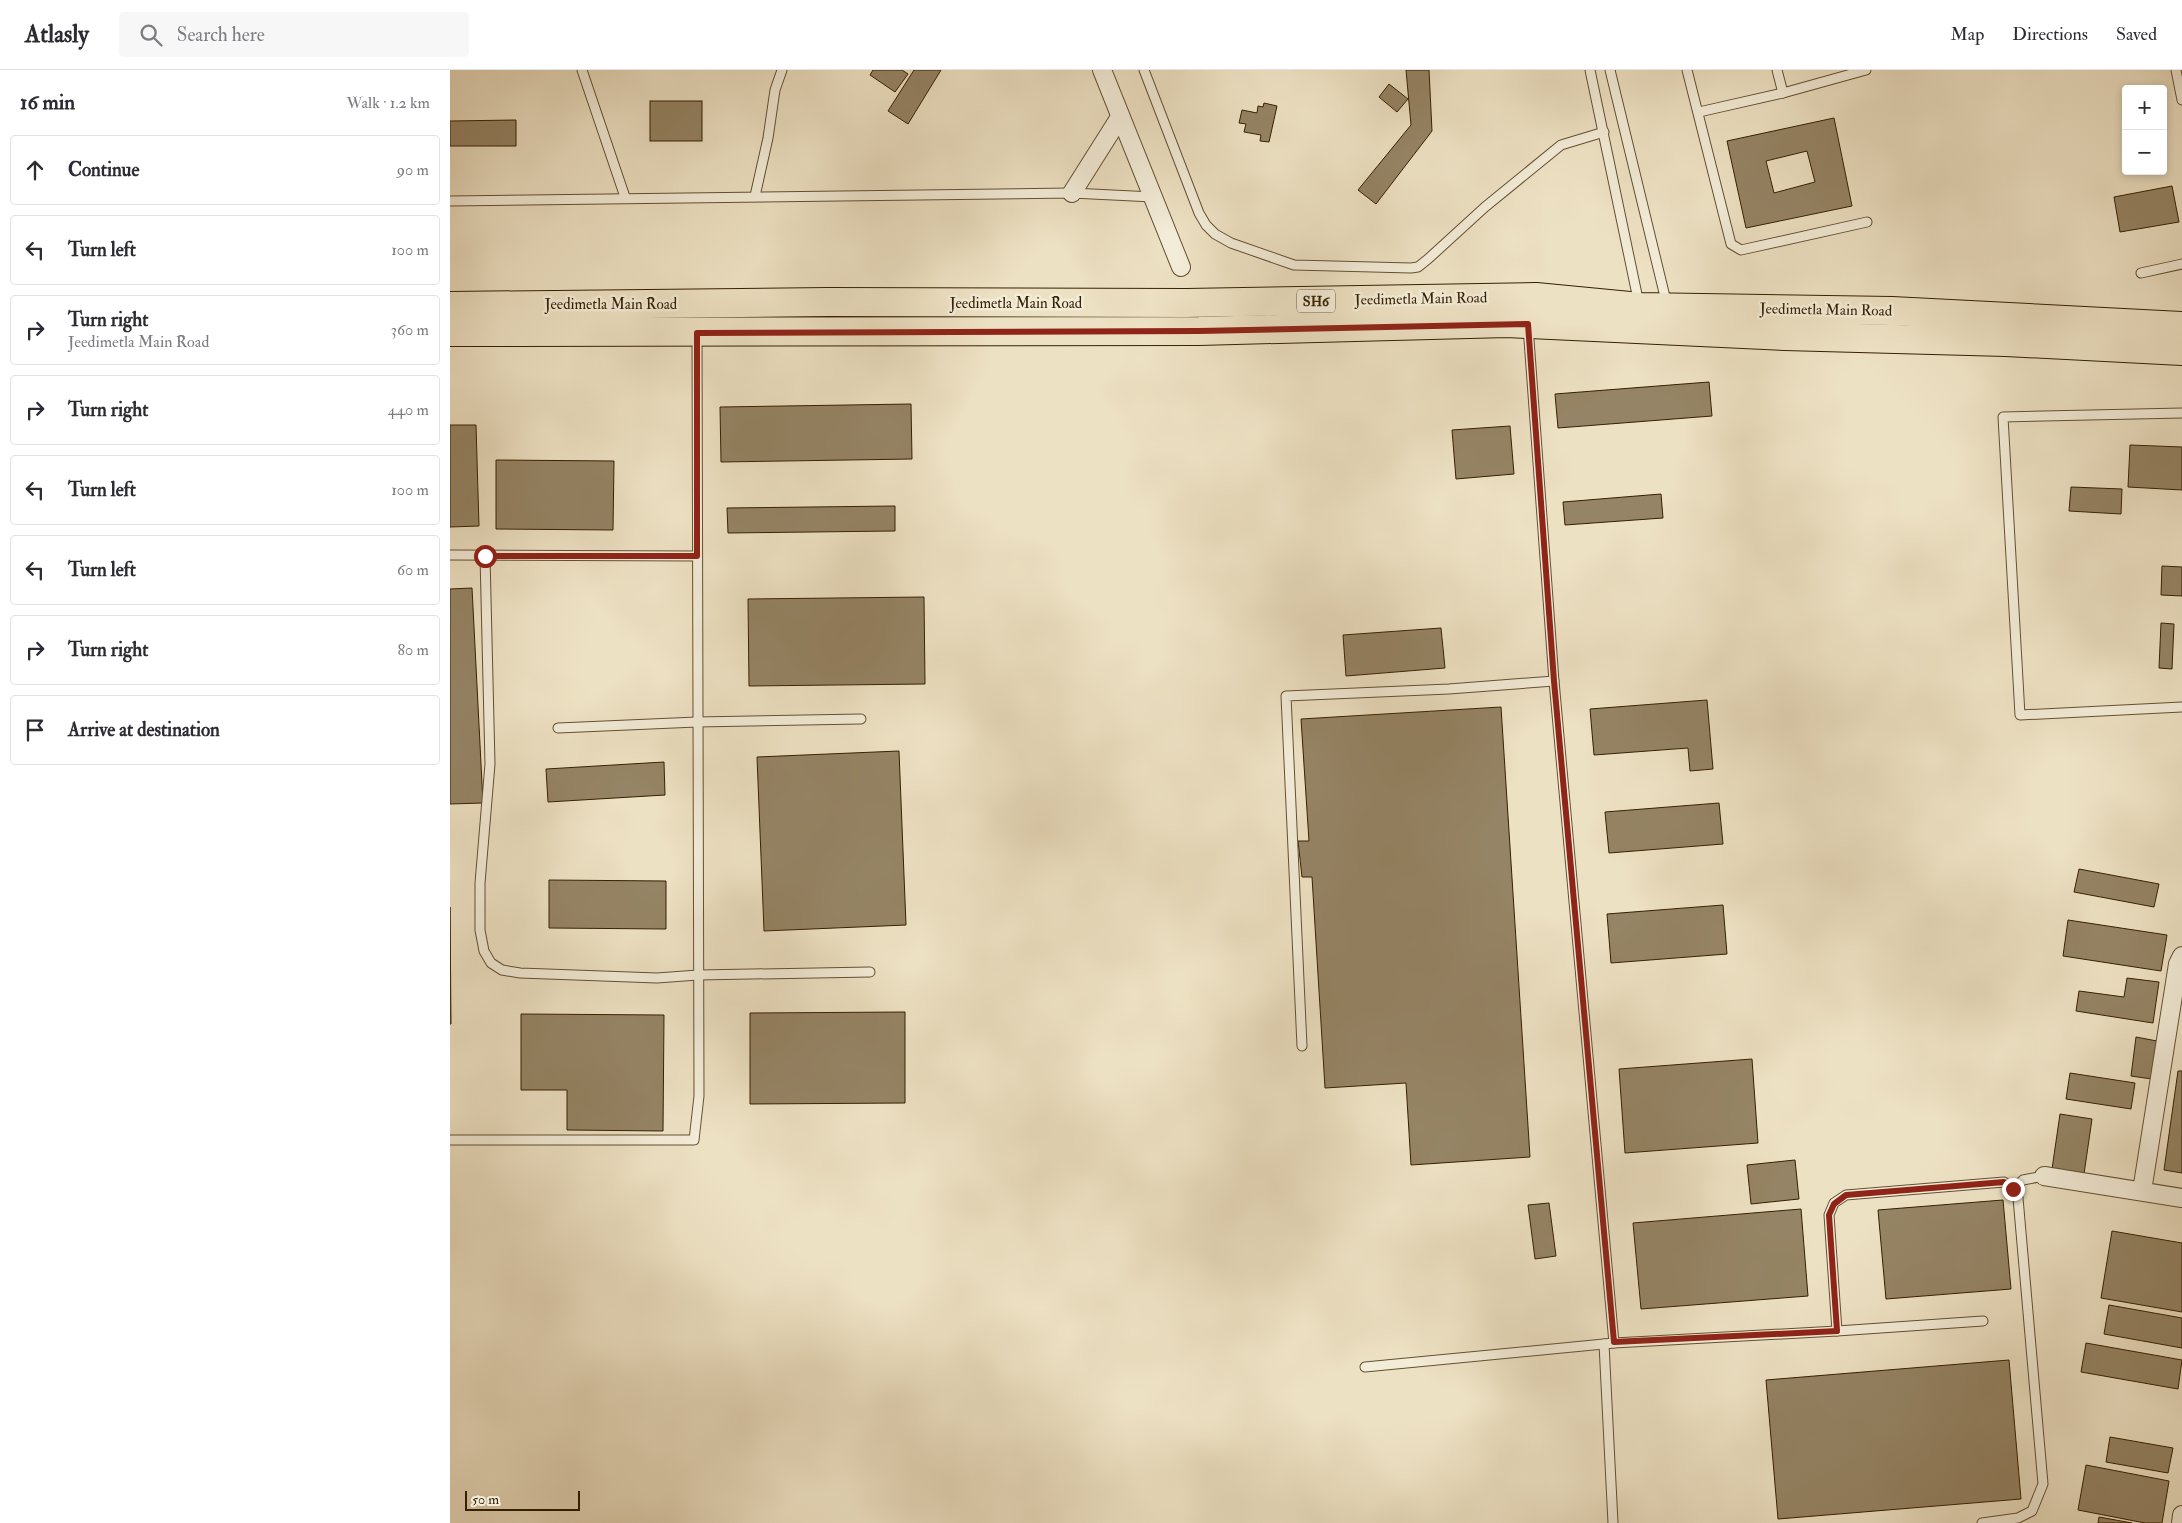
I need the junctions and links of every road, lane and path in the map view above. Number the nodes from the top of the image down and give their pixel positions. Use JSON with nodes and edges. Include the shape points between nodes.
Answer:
{"nodes":[{"id":1,"x":582,"y":70,"type":"edge"},
{"id":2,"x":782,"y":70,"type":"edge"},
{"id":3,"x":1102,"y":70,"type":"edge"},
{"id":4,"x":1144,"y":70,"type":"edge"},
{"id":5,"x":1590,"y":70,"type":"edge"},
{"id":6,"x":1610,"y":70,"type":"edge"},
{"id":7,"x":1687,"y":70,"type":"edge"},
{"id":8,"x":1777,"y":70,"type":"edge"},
{"id":9,"x":1866,"y":70,"type":"edge"},
{"id":10,"x":2176,"y":70,"type":"edge"},
{"id":11,"x":1783,"y":93,"type":"junction"},
{"id":12,"x":2182,"y":100,"type":"edge"},
{"id":13,"x":1699,"y":112,"type":"junction"},
{"id":14,"x":1120,"y":117,"type":"junction"},
{"id":15,"x":1604,"y":132,"type":"junction"},
{"id":16,"x":1072,"y":193,"type":"junction"},
{"id":17,"x":755,"y":196,"type":"junction"},
{"id":18,"x":625,"y":197,"type":"junction"},
{"id":19,"x":1153,"y":197,"type":"junction"},
{"id":20,"x":450,"y":200,"type":"edge"},
{"id":21,"x":1867,"y":222,"type":"dead end"},
{"id":22,"x":2182,"y":264,"type":"edge"},
{"id":23,"x":1181,"y":267,"type":"dead end"},
{"id":24,"x":2141,"y":273,"type":"dead end"},
{"id":25,"x":450,"y":306,"type":"edge"},
{"id":26,"x":1640,"y":306,"type":"junction"},
{"id":27,"x":1667,"y":308,"type":"junction"},
{"id":28,"x":1528,"y":324,"type":"junction"},
{"id":29,"x":2182,"y":326,"type":"edge"},
{"id":30,"x":2024,"y":331,"type":"junction"},
{"id":31,"x":450,"y":332,"type":"edge"},
{"id":32,"x":697,"y":333,"type":"junction"},
{"id":33,"x":2182,"y":351,"type":"edge"},
{"id":34,"x":2182,"y":413,"type":"edge"},
{"id":35,"x":450,"y":555,"type":"edge"},
{"id":36,"x":485,"y":556,"type":"junction"},
{"id":37,"x":697,"y":556,"type":"junction"},
{"id":38,"x":1554,"y":681,"type":"junction"},
{"id":39,"x":2182,"y":707,"type":"edge"},
{"id":40,"x":861,"y":719,"type":"dead end"},
{"id":41,"x":697,"y":722,"type":"junction"},
{"id":42,"x":558,"y":728,"type":"dead end"},
{"id":43,"x":2182,"y":956,"type":"edge"},
{"id":44,"x":870,"y":972,"type":"dead end"},
{"id":45,"x":698,"y":975,"type":"junction"},
{"id":46,"x":1302,"y":1046,"type":"dead end"},
{"id":47,"x":450,"y":1140,"type":"edge"},
{"id":48,"x":2044,"y":1176,"type":"joint"},
{"id":49,"x":2013,"y":1189,"type":"junction"},
{"id":50,"x":2142,"y":1191,"type":"junction"},
{"id":51,"x":2182,"y":1198,"type":"edge"},
{"id":52,"x":1983,"y":1321,"type":"dead end"},
{"id":53,"x":1837,"y":1331,"type":"junction"},
{"id":54,"x":1614,"y":1342,"type":"junction"},
{"id":55,"x":1604,"y":1344,"type":"junction"},
{"id":56,"x":1365,"y":1366,"type":"dead end"},
{"id":57,"x":2182,"y":1515,"type":"edge"},
{"id":58,"x":1613,"y":1523,"type":"edge"},
{"id":59,"x":1982,"y":1523,"type":"edge"},
{"id":60,"x":2181,"y":1523,"type":"edge"}],
"edges":[{"from":1,"to":18,"type":"lane"},
{"from":2,"to":17,"type":"lane","via":[[775,90]]},
{"from":3,"to":14,"type":"street"},
{"from":4,"to":15,"type":"lane","via":[[1198,213],[1206,225],[1231,243],[1294,265],[1418,267],[1561,145]]},
{"from":5,"to":15,"type":"lane"},
{"from":6,"to":27,"type":"lane"},
{"from":7,"to":13,"type":"lane"},
{"from":8,"to":11,"type":"lane"},
{"from":9,"to":11,"type":"lane"},
{"from":10,"to":12,"type":"lane"},
{"from":11,"to":13,"type":"lane"},
{"from":13,"to":21,"type":"lane","via":[[1731,244],[1742,250]]},
{"from":14,"to":16,"type":"street"},
{"from":14,"to":19,"type":"street"},
{"from":15,"to":26,"type":"lane"},
{"from":16,"to":17,"type":"lane"},
{"from":16,"to":19,"type":"lane"},
{"from":17,"to":18,"type":"lane"},
{"from":18,"to":20,"type":"lane"},
{"from":19,"to":23,"type":"street"},
{"from":22,"to":24,"type":"lane"},
{"from":25,"to":26,"type":"main road","name":"Jeedimetla Main Road","number":"SH6","via":[[1536,298]]},
{"from":26,"to":27,"type":"main road","name":"Jeedimetla Main Road","number":"SH6"},
{"from":27,"to":30,"type":"main road","name":"Jeedimetla Main Road","number":"SH6","via":[[1892,311]]},
{"from":28,"to":30,"type":"main road","name":"Jeedimetla Main Road","number":"SH6","via":[[1785,336]]},
{"from":28,"to":32,"type":"main road","name":"Jeedimetla Main Road","number":"SH6","via":[[1189,331]]},
{"from":28,"to":38,"type":"lane"},
{"from":29,"to":30,"type":"main road","name":"Jeedimetla Main Road","number":"SH6"},
{"from":30,"to":33,"type":"main road","name":"Jeedimetla Main Road","number":"SH6"},
{"from":31,"to":32,"type":"main road","name":"Jeedimetla Main Road","number":"SH6"},
{"from":32,"to":37,"type":"lane"},
{"from":34,"to":39,"type":"lane","via":[[2003,417],[2020,715]]},
{"from":35,"to":36,"type":"lane"},
{"from":36,"to":37,"type":"lane"},
{"from":36,"to":45,"type":"lane","via":[[490,764],[480,883],[480,930],[490,963],[520,974],[657,978]]},
{"from":37,"to":41,"type":"lane"},
{"from":38,"to":46,"type":"lane","via":[[1286,696]]},
{"from":38,"to":54,"type":"lane"},
{"from":40,"to":41,"type":"lane"},
{"from":41,"to":42,"type":"lane"},
{"from":41,"to":45,"type":"lane"},
{"from":43,"to":50,"type":"street","via":[[2178,964]]},
{"from":44,"to":45,"type":"lane"},
{"from":45,"to":47,"type":"lane","via":[[699,1096],[694,1140]]},
{"from":48,"to":49,"type":"lane","via":[[2023,1180]]},
{"from":48,"to":50,"type":"street"},
{"from":49,"to":53,"type":"lane","via":[[2004,1182],[1856,1194],[1846,1195],[1834,1204],[1829,1215]]},
{"from":49,"to":59,"type":"lane","via":[[2018,1198],[2043,1484],[2032,1512],[2018,1518]]},
{"from":50,"to":51,"type":"street"},
{"from":52,"to":53,"type":"lane"},
{"from":53,"to":54,"type":"lane"},
{"from":54,"to":55,"type":"lane"},
{"from":55,"to":56,"type":"lane"},
{"from":55,"to":58,"type":"lane"},
{"from":57,"to":60,"type":"street"}]}
